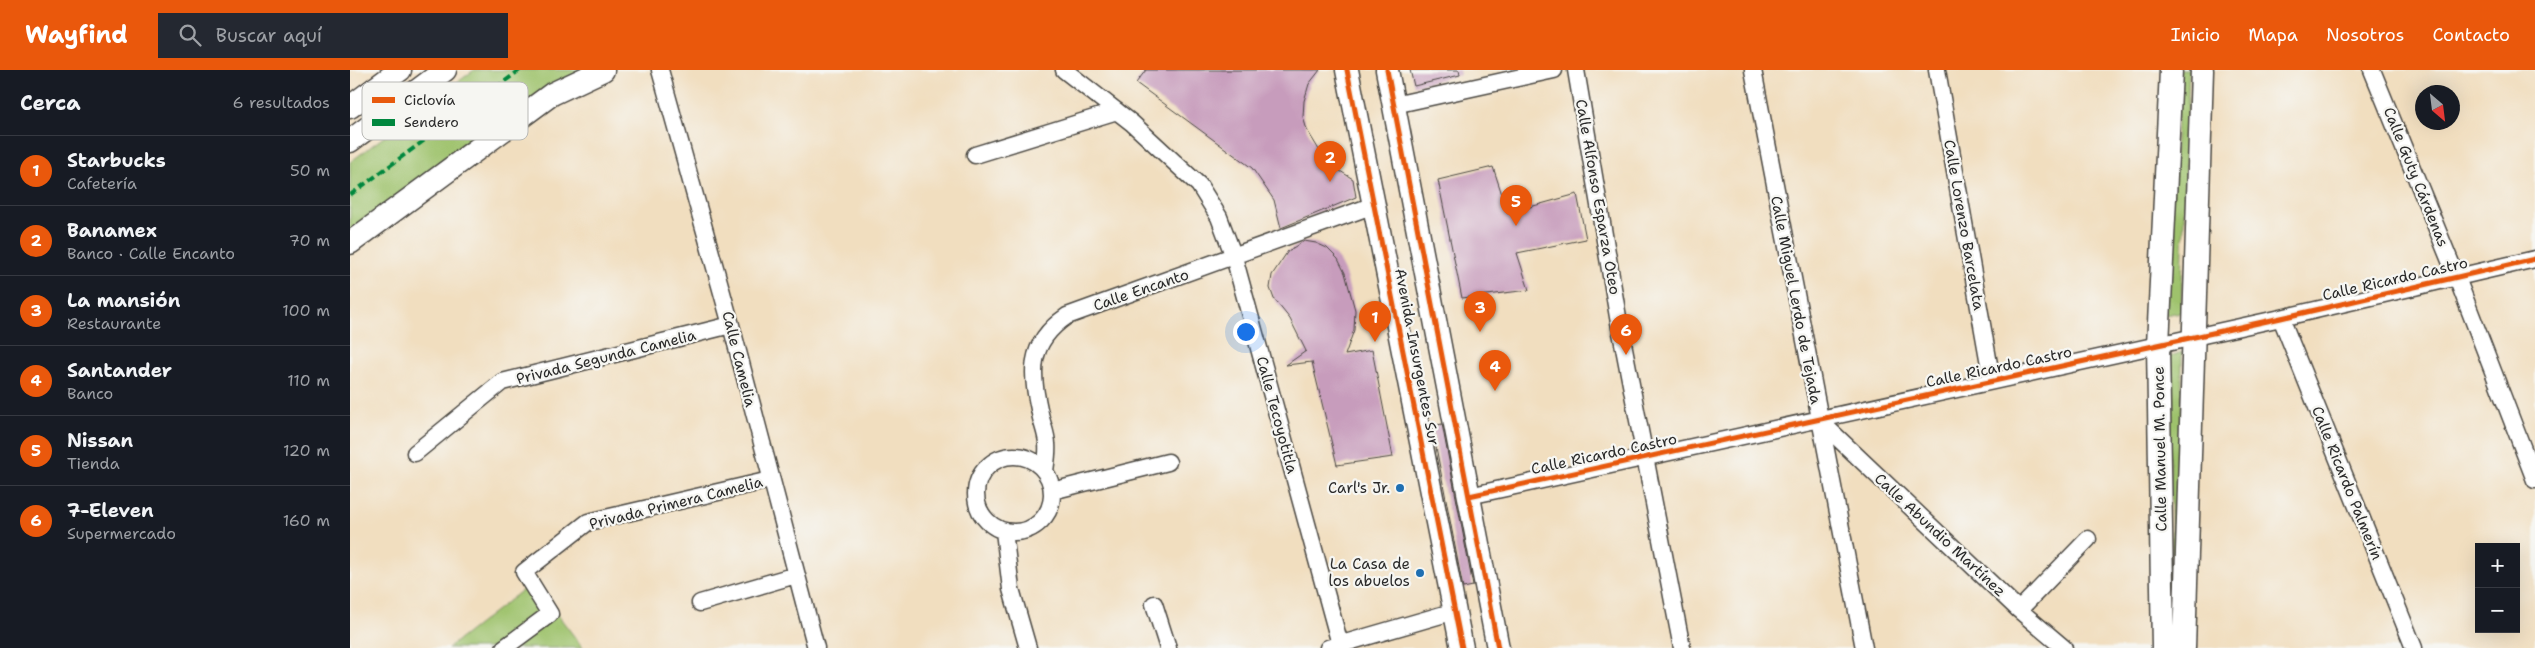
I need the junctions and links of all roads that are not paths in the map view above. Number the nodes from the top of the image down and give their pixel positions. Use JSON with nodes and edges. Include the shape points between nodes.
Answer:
{"nodes":[{"id":1,"x":400,"y":70,"type":"edge"},
{"id":2,"x":445,"y":70,"type":"edge"},
{"id":3,"x":603,"y":70,"type":"edge"},
{"id":4,"x":660,"y":70,"type":"edge"},
{"id":5,"x":1064,"y":70,"type":"edge"},
{"id":6,"x":1347,"y":70,"type":"edge"},
{"id":7,"x":1387,"y":70,"type":"edge"},
{"id":8,"x":1554,"y":70,"type":"edge"},
{"id":9,"x":1576,"y":70,"type":"edge"},
{"id":10,"x":1752,"y":70,"type":"edge"},
{"id":11,"x":1936,"y":70,"type":"edge"},
{"id":12,"x":2171,"y":70,"type":"edge"},
{"id":13,"x":2202,"y":70,"type":"edge"},
{"id":14,"x":2372,"y":70,"type":"edge"},
{"id":15,"x":384,"y":82,"type":"edge"},
{"id":16,"x":429,"y":82,"type":"edge"},
{"id":17,"x":1394,"y":105,"type":"junction"},
{"id":18,"x":1117,"y":111,"type":"junction"},
{"id":19,"x":528,"y":112,"type":"edge"},
{"id":20,"x":362,"y":132,"type":"edge"},
{"id":21,"x":490,"y":140,"type":"edge"},
{"id":22,"x":350,"y":141,"type":"edge"},
{"id":23,"x":975,"y":156,"type":"dead end"},
{"id":24,"x":1374,"y":205,"type":"junction"},
{"id":25,"x":350,"y":243,"type":"edge"},
{"id":26,"x":1234,"y":257,"type":"junction"},
{"id":27,"x":2535,"y":259,"type":"edge"},
{"id":28,"x":2457,"y":278,"type":"junction"},
{"id":29,"x":2280,"y":318,"type":"junction"},
{"id":30,"x":731,"y":325,"type":"junction"},
{"id":31,"x":2194,"y":337,"type":"junction"},
{"id":32,"x":2158,"y":345,"type":"junction"},
{"id":33,"x":1992,"y":380,"type":"junction"},
{"id":34,"x":1819,"y":420,"type":"junction"},
{"id":35,"x":415,"y":453,"type":"dead end"},
{"id":36,"x":1646,"y":458,"type":"junction"},
{"id":37,"x":1168,"y":462,"type":"dead end"},
{"id":38,"x":1045,"y":471,"type":"junction"},
{"id":39,"x":770,"y":480,"type":"junction"},
{"id":40,"x":2535,"y":480,"type":"edge"},
{"id":41,"x":1052,"y":491,"type":"junction"},
{"id":42,"x":1469,"y":496,"type":"junction"},
{"id":43,"x":1004,"y":530,"type":"junction"},
{"id":44,"x":2088,"y":539,"type":"dead end"},
{"id":45,"x":796,"y":575,"type":"junction"},
{"id":46,"x":700,"y":603,"type":"dead end"},
{"id":47,"x":1154,"y":604,"type":"dead end"},
{"id":48,"x":2020,"y":610,"type":"junction"},
{"id":49,"x":1454,"y":612,"type":"junction"},
{"id":50,"x":1337,"y":647,"type":"edge"},
{"id":51,"x":504,"y":648,"type":"edge"},
{"id":52,"x":816,"y":648,"type":"edge"},
{"id":53,"x":1028,"y":648,"type":"edge"},
{"id":54,"x":1168,"y":648,"type":"edge"},
{"id":55,"x":1462,"y":648,"type":"edge"},
{"id":56,"x":1498,"y":648,"type":"edge"},
{"id":57,"x":1682,"y":648,"type":"edge"},
{"id":58,"x":1864,"y":648,"type":"edge"},
{"id":59,"x":2064,"y":648,"type":"edge"},
{"id":60,"x":2163,"y":648,"type":"edge"},
{"id":61,"x":2184,"y":648,"type":"edge"},
{"id":62,"x":2414,"y":648,"type":"edge"}],
"edges":[{"from":1,"to":15,"type":"street"},
{"from":2,"to":16,"type":"street"},
{"from":3,"to":19,"type":"street","via":[[552,94]]},
{"from":4,"to":30,"type":"street","name":"Calle Camelia"},
{"from":5,"to":18,"type":"street","name":"Calle Tecoyotitla"},
{"from":6,"to":24,"type":"street","name":"Avenida Insurgentes Sur"},
{"from":7,"to":17,"type":"street","name":"Avenida Insurgentes Sur"},
{"from":8,"to":17,"type":"street"},
{"from":9,"to":36,"type":"street","name":"Calle Alfonso Esparza Oteo","via":[[1618,317]]},
{"from":10,"to":34,"type":"street","name":"Calle Miguel Lerdo de Tejada"},
{"from":11,"to":33,"type":"street","name":"Calle Lorenzo Barcelata"},
{"from":12,"to":32,"type":"street","name":"Calle Manuel M. Ponce"},
{"from":13,"to":31,"type":"street","name":"Calle Manuel M. Ponce"},
{"from":14,"to":28,"type":"street","name":"Calle Guty Cárdenas"},
{"from":17,"to":42,"type":"street","name":"Avenida Insurgentes Sur"},
{"from":18,"to":23,"type":"street"},
{"from":18,"to":26,"type":"street","name":"Calle Tecoyotitla","via":[[1199,185],[1219,217]]},
{"from":20,"to":22,"type":"street"},
{"from":21,"to":25,"type":"street"},
{"from":24,"to":26,"type":"street","name":"Calle Encanto"},
{"from":24,"to":49,"type":"street","name":"Avenida Insurgentes Sur"},
{"from":26,"to":38,"type":"street","name":"Calle Encanto","via":[[1067,316],[1050,328],[1038,347],[1033,369],[1034,388],[1048,444]]},
{"from":26,"to":50,"type":"street","name":"Calle Tecoyotitla"},
{"from":27,"to":28,"type":"street","name":"Calle Ricardo Castro"},
{"from":28,"to":29,"type":"street","name":"Calle Ricardo Castro"},
{"from":28,"to":40,"type":"street","name":"Calle Guty Cárdenas"},
{"from":29,"to":31,"type":"street","name":"Calle Ricardo Castro"},
{"from":29,"to":62,"type":"street","name":"Calle Ricardo Palmerín"},
{"from":30,"to":35,"type":"street","name":"Privada Segunda Camelia","via":[[502,382]]},
{"from":30,"to":39,"type":"street","name":"Calle Camelia"},
{"from":31,"to":32,"type":"street","name":"Calle Ricardo Castro"},
{"from":31,"to":61,"type":"street","name":"Calle Manuel M. Ponce"},
{"from":32,"to":33,"type":"street","name":"Calle Ricardo Castro"},
{"from":32,"to":60,"type":"street","name":"Calle Manuel M. Ponce"},
{"from":33,"to":34,"type":"street","name":"Calle Ricardo Castro"},
{"from":34,"to":36,"type":"street","name":"Calle Ricardo Castro"},
{"from":34,"to":48,"type":"street","name":"Calle Abundio Martínez"},
{"from":34,"to":58,"type":"street","name":"Calle Miguel Lerdo de Tejada"},
{"from":36,"to":42,"type":"street","name":"Calle Ricardo Castro"},
{"from":36,"to":57,"type":"street","name":"Calle Alfonso Esparza Oteo"},
{"from":37,"to":41,"type":"street"},
{"from":38,"to":41,"type":"street"},
{"from":38,"to":43,"type":"street","via":[[1027,458],[1015,455],[992,462],[983,471],[975,494],[978,506],[993,526]]},
{"from":39,"to":45,"type":"street","name":"Calle Camelia"},
{"from":39,"to":51,"type":"street","name":"Privada Primera Camelia","via":[[588,522],[524,572],[550,614]]},
{"from":41,"to":43,"type":"street","via":[[1048,511],[1034,526],[1024,530]]},
{"from":42,"to":56,"type":"street","name":"Avenida Insurgentes Sur"},
{"from":43,"to":53,"type":"street","via":[[1012,589]]},
{"from":44,"to":48,"type":"street"},
{"from":45,"to":46,"type":"street"},
{"from":45,"to":52,"type":"street","name":"Calle Camelia"},
{"from":47,"to":54,"type":"street"},
{"from":48,"to":59,"type":"street","name":"Calle Abundio Martínez"},
{"from":49,"to":50,"type":"street"},
{"from":49,"to":55,"type":"street","name":"Avenida Insurgentes Sur"}]}
